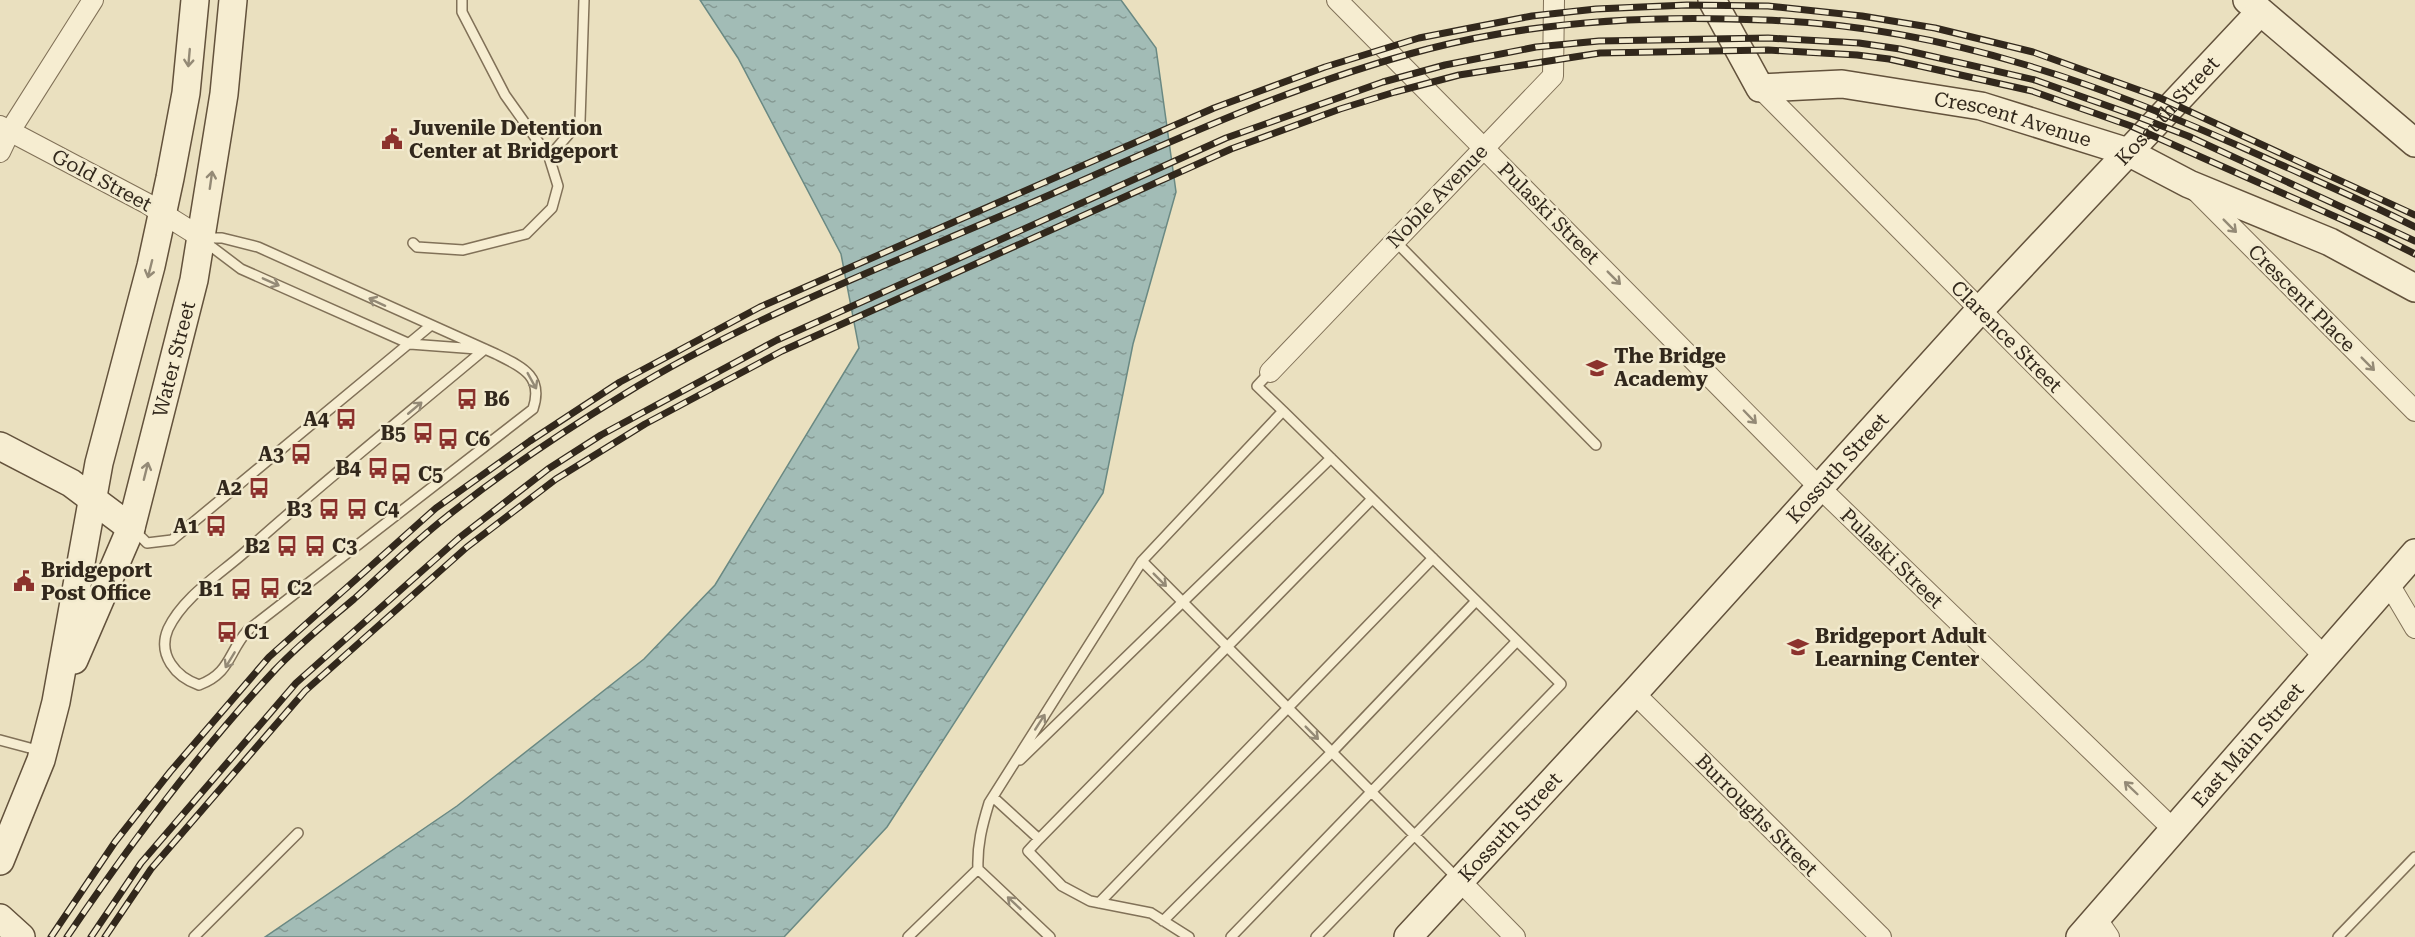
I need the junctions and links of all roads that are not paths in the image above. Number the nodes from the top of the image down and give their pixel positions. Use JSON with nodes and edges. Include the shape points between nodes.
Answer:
{"nodes":[{"id":1,"x":93,"y":0,"type":"edge"},
{"id":2,"x":195,"y":0,"type":"edge"},
{"id":3,"x":233,"y":0,"type":"edge"},
{"id":4,"x":462,"y":0,"type":"edge"},
{"id":5,"x":584,"y":0,"type":"edge"},
{"id":6,"x":1337,"y":0,"type":"edge"},
{"id":7,"x":1554,"y":0,"type":"edge"},
{"id":8,"x":1712,"y":0,"type":"edge"},
{"id":9,"x":2259,"y":4,"type":"edge"},
{"id":10,"x":1760,"y":88,"type":"junction"},
{"id":11,"x":5,"y":129,"type":"edge"},
{"id":12,"x":2415,"y":143,"type":"edge"},
{"id":13,"x":1484,"y":147,"type":"junction"},
{"id":14,"x":0,"y":152,"type":"edge"},
{"id":15,"x":2128,"y":152,"type":"junction"},
{"id":16,"x":549,"y":157,"type":"junction"},
{"id":17,"x":2189,"y":184,"type":"junction"},
{"id":18,"x":162,"y":212,"type":"junction"},
{"id":19,"x":202,"y":238,"type":"junction"},
{"id":20,"x":1395,"y":241,"type":"junction"},
{"id":21,"x":413,"y":243,"type":"dead end"},
{"id":22,"x":2415,"y":288,"type":"edge"},
{"id":23,"x":1979,"y":310,"type":"junction"},
{"id":24,"x":430,"y":326,"type":"junction"},
{"id":25,"x":410,"y":344,"type":"junction"},
{"id":26,"x":485,"y":350,"type":"junction"},
{"id":27,"x":1270,"y":372,"type":"joint"},
{"id":28,"x":1283,"y":411,"type":"junction"},
{"id":29,"x":2415,"y":411,"type":"edge"},
{"id":30,"x":1596,"y":445,"type":"dead end"},
{"id":31,"x":0,"y":446,"type":"edge"},
{"id":32,"x":1331,"y":458,"type":"junction"},
{"id":33,"x":1820,"y":488,"type":"junction"},
{"id":34,"x":92,"y":498,"type":"junction"},
{"id":35,"x":1372,"y":499,"type":"junction"},
{"id":36,"x":132,"y":528,"type":"junction"},
{"id":37,"x":2415,"y":553,"type":"edge"},
{"id":38,"x":1432,"y":558,"type":"junction"},
{"id":39,"x":1142,"y":561,"type":"junction"},
{"id":40,"x":2389,"y":584,"type":"junction"},
{"id":41,"x":1476,"y":601,"type":"junction"},
{"id":42,"x":1183,"y":603,"type":"junction"},
{"id":43,"x":2415,"y":628,"type":"edge"},
{"id":44,"x":1517,"y":641,"type":"junction"},
{"id":45,"x":1227,"y":647,"type":"junction"},
{"id":46,"x":2324,"y":656,"type":"junction"},
{"id":47,"x":1634,"y":693,"type":"junction"},
{"id":48,"x":56,"y":702,"type":"junction"},
{"id":49,"x":1287,"y":708,"type":"junction"},
{"id":50,"x":0,"y":740,"type":"edge"},
{"id":51,"x":43,"y":752,"type":"junction"},
{"id":52,"x":1332,"y":752,"type":"junction"},
{"id":53,"x":1009,"y":771,"type":"junction"},
{"id":54,"x":1372,"y":793,"type":"junction"},
{"id":55,"x":993,"y":796,"type":"junction"},
{"id":56,"x":2173,"y":829,"type":"junction"},
{"id":57,"x":298,"y":833,"type":"dead end"},
{"id":58,"x":1416,"y":836,"type":"junction"},
{"id":59,"x":1040,"y":839,"type":"junction"},
{"id":60,"x":2415,"y":856,"type":"edge"},
{"id":61,"x":0,"y":861,"type":"edge"},
{"id":62,"x":978,"y":869,"type":"junction"},
{"id":63,"x":1460,"y":881,"type":"junction"},
{"id":64,"x":1099,"y":903,"type":"junction"},
{"id":65,"x":0,"y":918,"type":"edge"},
{"id":66,"x":1164,"y":921,"type":"junction"},
{"id":67,"x":2095,"y":931,"type":"edge"},
{"id":68,"x":21,"y":937,"type":"edge"},
{"id":69,"x":194,"y":937,"type":"edge"},
{"id":70,"x":908,"y":937,"type":"edge"},
{"id":71,"x":1050,"y":937,"type":"edge"},
{"id":72,"x":1189,"y":937,"type":"edge"},
{"id":73,"x":1232,"y":937,"type":"edge"},
{"id":74,"x":1316,"y":937,"type":"edge"},
{"id":75,"x":1408,"y":937,"type":"edge"},
{"id":76,"x":1515,"y":937,"type":"edge"},
{"id":77,"x":1881,"y":937,"type":"edge"},
{"id":78,"x":2338,"y":937,"type":"edge"}],
"edges":[{"from":1,"to":11,"type":"street"},
{"from":2,"to":18,"type":"main road","name":"Water Street","one_way":true,"via":[[186,93]]},
{"from":19,"to":3,"type":"main road","name":"Water Street","one_way":true,"via":[[224,94]]},
{"from":4,"to":16,"type":"lane","via":[[462,12],[505,95]]},
{"from":5,"to":16,"type":"lane","via":[[580,121]]},
{"from":6,"to":13,"type":"street","name":"Pulaski Street"},
{"from":7,"to":13,"type":"street","name":"Noble Avenue","via":[[1553,76]]},
{"from":8,"to":10,"type":"main road","name":"Clarence Street"},
{"from":9,"to":12,"type":"main road"},
{"from":9,"to":15,"type":"main road","name":"Kossuth Street"},
{"from":10,"to":15,"type":"main road","name":"Crescent Avenue","via":[[1842,84],[1981,106]]},
{"from":10,"to":23,"type":"street","name":"Clarence Street"},
{"from":11,"to":14,"type":"street"},
{"from":11,"to":18,"type":"street","name":"Gold Street"},
{"from":13,"to":20,"type":"street","name":"Noble Avenue"},
{"from":13,"to":33,"type":"street","name":"Pulaski Street","one_way":true},
{"from":15,"to":17,"type":"main road","name":"Crescent Avenue"},
{"from":15,"to":23,"type":"main road","name":"Kossuth Street"},
{"from":16,"to":21,"type":"lane","via":[[558,186],[552,208],[526,234],[463,250],[417,247]]},
{"from":17,"to":22,"type":"main road","name":"Crescent Avenue","via":[[2330,242]]},
{"from":17,"to":29,"type":"street","name":"Crescent Place","one_way":true},
{"from":18,"to":19,"type":"street","name":"Gold Street"},
{"from":18,"to":34,"type":"main road","name":"Water Street","one_way":true},
{"from":24,"to":19,"type":"lane","one_way":true,"via":[[258,247],[222,238]]},
{"from":19,"to":25,"type":"lane","one_way":true,"via":[[241,268]]},
{"from":36,"to":19,"type":"main road","name":"Water Street","one_way":true},
{"from":20,"to":27,"type":"street","name":"Noble Avenue"},
{"from":20,"to":30,"type":"lane"},
{"from":23,"to":33,"type":"main road","name":"Kossuth Street"},
{"from":23,"to":46,"type":"street","name":"Clarence Street"},
{"from":24,"to":25,"type":"lane"},
{"from":24,"to":26,"type":"lane"},
{"from":25,"to":26,"type":"lane"},
{"from":25,"to":36,"type":"lane","via":[[172,540],[147,543]]},
{"from":26,"to":26,"type":"lane","one_way":true,"via":[[523,368],[536,386],[533,409],[248,630],[238,640],[226,667],[213,680],[199,685],[172,668],[166,648],[168,631],[190,600],[289,512]]},
{"from":27,"to":28,"type":"lane","via":[[1257,386]]},
{"from":28,"to":32,"type":"lane"},
{"from":28,"to":39,"type":"lane"},
{"from":31,"to":34,"type":"main road"},
{"from":32,"to":35,"type":"lane"},
{"from":32,"to":42,"type":"lane"},
{"from":33,"to":47,"type":"main road","name":"Kossuth Street"},
{"from":56,"to":33,"type":"street","name":"Pulaski Street","one_way":true},
{"from":34,"to":36,"type":"main road"},
{"from":34,"to":48,"type":"main road","name":"Water Street"},
{"from":35,"to":38,"type":"lane"},
{"from":35,"to":45,"type":"lane"},
{"from":36,"to":48,"type":"main road","name":"Water Street"},
{"from":37,"to":40,"type":"main road","name":"East Main Street"},
{"from":38,"to":41,"type":"lane"},
{"from":38,"to":49,"type":"lane"},
{"from":39,"to":42,"type":"lane","one_way":true},
{"from":53,"to":39,"type":"lane","one_way":true},
{"from":40,"to":43,"type":"street"},
{"from":40,"to":46,"type":"main road","name":"East Main Street"},
{"from":41,"to":44,"type":"lane"},
{"from":41,"to":52,"type":"lane"},
{"from":42,"to":45,"type":"lane"},
{"from":42,"to":53,"type":"lane"},
{"from":44,"to":54,"type":"lane"},
{"from":44,"to":58,"type":"lane","via":[[1561,684]]},
{"from":45,"to":49,"type":"lane"},
{"from":45,"to":59,"type":"lane"},
{"from":46,"to":56,"type":"main road","name":"East Main Street"},
{"from":47,"to":63,"type":"main road","name":"Kossuth Street"},
{"from":47,"to":77,"type":"street","name":"Burroughs Street"},
{"from":48,"to":51,"type":"main road","name":"Water Street"},
{"from":49,"to":52,"type":"lane","one_way":true},
{"from":49,"to":64,"type":"lane"},
{"from":50,"to":51,"type":"lane"},
{"from":51,"to":61,"type":"main road","name":"Water Street"},
{"from":52,"to":54,"type":"lane"},
{"from":52,"to":66,"type":"lane"},
{"from":53,"to":55,"type":"lane"},
{"from":54,"to":58,"type":"lane"},
{"from":54,"to":73,"type":"lane"},
{"from":55,"to":59,"type":"lane"},
{"from":55,"to":62,"type":"lane","via":[[977,843]]},
{"from":56,"to":67,"type":"main road","name":"East Main Street"},
{"from":57,"to":69,"type":"lane"},
{"from":58,"to":63,"type":"lane"},
{"from":58,"to":74,"type":"lane"},
{"from":59,"to":64,"type":"lane","via":[[1028,851],[1062,886]]},
{"from":60,"to":78,"type":"lane"},
{"from":62,"to":70,"type":"lane"},
{"from":71,"to":62,"type":"lane","one_way":true},
{"from":63,"to":75,"type":"main road","name":"Kossuth Street"},
{"from":63,"to":76,"type":"street"},
{"from":64,"to":66,"type":"lane","via":[[1151,913]]},
{"from":65,"to":68,"type":"main road"},
{"from":66,"to":72,"type":"lane"}]}
